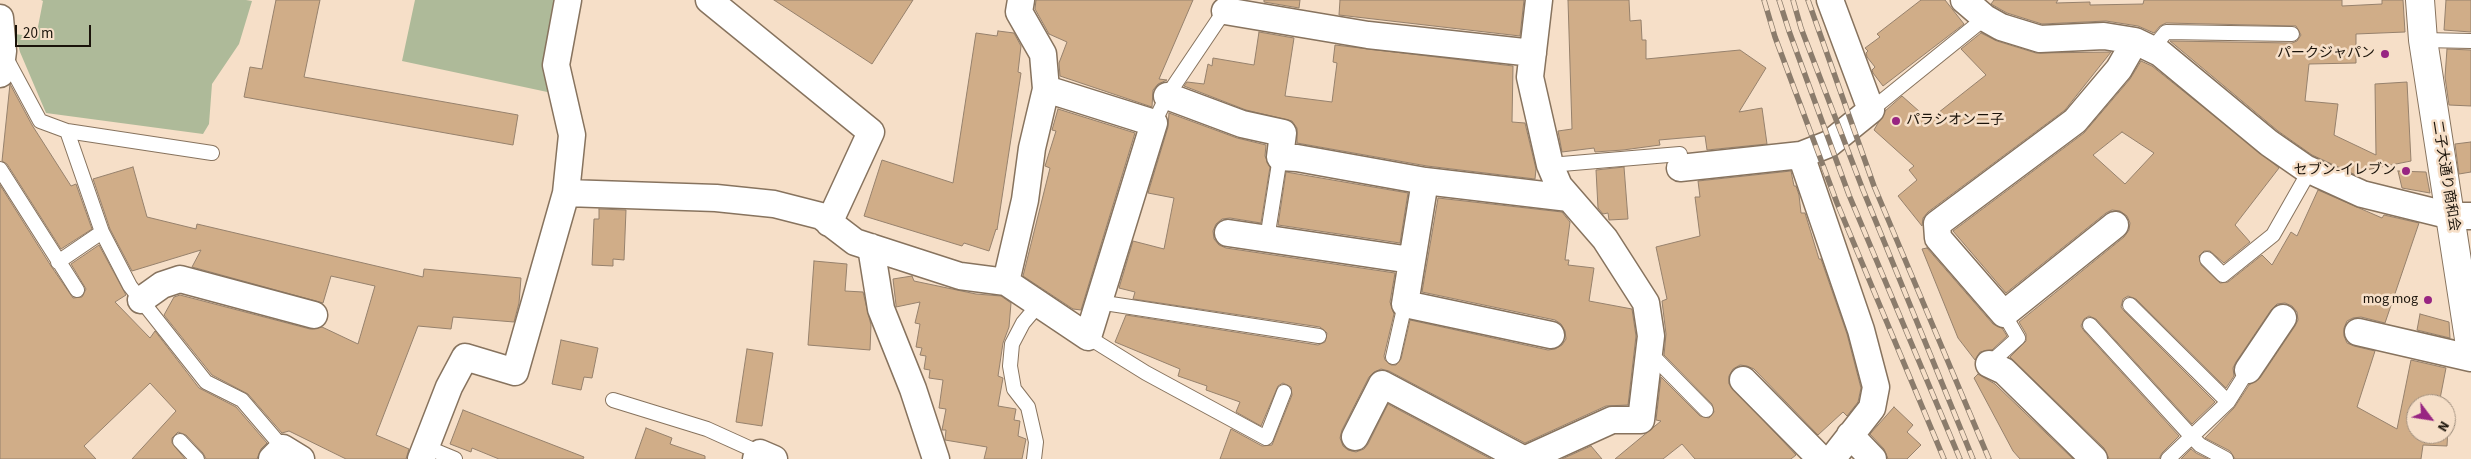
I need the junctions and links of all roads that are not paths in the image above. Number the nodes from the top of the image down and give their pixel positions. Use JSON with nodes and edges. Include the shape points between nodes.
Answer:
{"nodes":[{"id":1,"x":568,"y":0,"type":"edge"},
{"id":2,"x":709,"y":0,"type":"edge"},
{"id":3,"x":1021,"y":0,"type":"edge"},
{"id":4,"x":1539,"y":0,"type":"edge"},
{"id":5,"x":1830,"y":0,"type":"edge"},
{"id":6,"x":1964,"y":0,"type":"edge"},
{"id":7,"x":2420,"y":0,"type":"edge"},
{"id":8,"x":1228,"y":5,"type":"edge"},
{"id":9,"x":0,"y":18,"type":"edge"},
{"id":10,"x":1985,"y":18,"type":"junction"},
{"id":11,"x":2292,"y":34,"type":"dead end"},
{"id":12,"x":2423,"y":40,"type":"junction"},
{"id":13,"x":2471,"y":42,"type":"edge"},
{"id":14,"x":2144,"y":45,"type":"junction"},
{"id":15,"x":1533,"y":53,"type":"junction"},
{"id":16,"x":1,"y":58,"type":"edge"},
{"id":17,"x":1046,"y":89,"type":"junction"},
{"id":18,"x":1167,"y":96,"type":"junction"},
{"id":19,"x":1871,"y":110,"type":"junction"},
{"id":20,"x":1154,"y":123,"type":"junction"},
{"id":21,"x":67,"y":131,"type":"junction"},
{"id":22,"x":212,"y":153,"type":"dead end"},
{"id":23,"x":1801,"y":155,"type":"junction"},
{"id":24,"x":1280,"y":157,"type":"junction"},
{"id":25,"x":1550,"y":165,"type":"junction"},
{"id":26,"x":1680,"y":168,"type":"joint"},
{"id":27,"x":0,"y":170,"type":"edge"},
{"id":28,"x":2310,"y":170,"type":"junction"},
{"id":29,"x":1425,"y":180,"type":"junction"},
{"id":30,"x":566,"y":193,"type":"junction"},
{"id":31,"x":1569,"y":198,"type":"junction"},
{"id":32,"x":2461,"y":216,"type":"edge"},
{"id":33,"x":829,"y":223,"type":"junction"},
{"id":34,"x":2115,"y":225,"type":"dead end"},
{"id":35,"x":102,"y":232,"type":"junction"},
{"id":36,"x":1228,"y":233,"type":"dead end"},
{"id":37,"x":1267,"y":239,"type":"junction"},
{"id":38,"x":871,"y":247,"type":"junction"},
{"id":39,"x":2207,"y":259,"type":"dead end"},
{"id":40,"x":1411,"y":260,"type":"junction"},
{"id":41,"x":58,"y":262,"type":"junction"},
{"id":42,"x":1006,"y":282,"type":"junction"},
{"id":43,"x":77,"y":290,"type":"dead end"},
{"id":44,"x":141,"y":300,"type":"junction"},
{"id":45,"x":1098,"y":302,"type":"junction"},
{"id":46,"x":1039,"y":304,"type":"junction"},
{"id":47,"x":1405,"y":304,"type":"junction"},
{"id":48,"x":2130,"y":304,"type":"dead end"},
{"id":49,"x":2004,"y":314,"type":"junction"},
{"id":50,"x":314,"y":315,"type":"dead end"},
{"id":51,"x":2283,"y":318,"type":"dead end"},
{"id":52,"x":2090,"y":325,"type":"dead end"},
{"id":53,"x":2358,"y":332,"type":"dead end"},
{"id":54,"x":1551,"y":335,"type":"dead end"},
{"id":55,"x":1319,"y":336,"type":"dead end"},
{"id":56,"x":1088,"y":337,"type":"junction"},
{"id":57,"x":1648,"y":350,"type":"junction"},
{"id":58,"x":2471,"y":352,"type":"edge"},
{"id":59,"x":1393,"y":357,"type":"dead end"},
{"id":60,"x":2471,"y":358,"type":"edge"},
{"id":61,"x":1989,"y":364,"type":"joint"},
{"id":62,"x":2248,"y":370,"type":"joint"},
{"id":63,"x":1743,"y":380,"type":"dead end"},
{"id":64,"x":1284,"y":392,"type":"dead end"},
{"id":65,"x":613,"y":400,"type":"dead end"},
{"id":66,"x":2228,"y":402,"type":"junction"},
{"id":67,"x":1706,"y":410,"type":"dead end"},
{"id":68,"x":1850,"y":435,"type":"junction"},
{"id":69,"x":1355,"y":437,"type":"dead end"},
{"id":70,"x":2193,"y":438,"type":"junction"},
{"id":71,"x":180,"y":441,"type":"dead end"},
{"id":72,"x":424,"y":453,"type":"edge"},
{"id":73,"x":285,"y":455,"type":"edge"},
{"id":74,"x":763,"y":457,"type":"edge"},
{"id":75,"x":197,"y":459,"type":"edge"},
{"id":76,"x":455,"y":459,"type":"edge"},
{"id":77,"x":936,"y":459,"type":"edge"},
{"id":78,"x":1034,"y":459,"type":"edge"},
{"id":79,"x":1525,"y":459,"type":"edge"},
{"id":80,"x":1821,"y":459,"type":"edge"},
{"id":81,"x":1832,"y":459,"type":"edge"},
{"id":82,"x":1873,"y":459,"type":"edge"},
{"id":83,"x":2094,"y":459,"type":"edge"},
{"id":84,"x":2168,"y":459,"type":"edge"},
{"id":85,"x":2226,"y":459,"type":"edge"}],
"edges":[{"from":1,"to":30,"type":"street","via":[[556,66],[572,135]]},
{"from":2,"to":33,"type":"street","via":[[871,132]]},
{"from":3,"to":17,"type":"street","via":[[1019,12],[1043,54]]},
{"from":4,"to":15,"type":"street"},
{"from":5,"to":19,"type":"street"},
{"from":6,"to":10,"type":"street"},
{"from":7,"to":12,"type":"street","name":"二子大通り商和会"},
{"from":8,"to":15,"type":"street","via":[[1368,35]]},
{"from":8,"to":18,"type":"lane"},
{"from":9,"to":16,"type":"street"},
{"from":10,"to":14,"type":"street","via":[[2001,27],[2040,39],[2104,36]]},
{"from":10,"to":19,"type":"lane"},
{"from":11,"to":14,"type":"lane","via":[[2166,32]]},
{"from":12,"to":13,"type":"lane"},
{"from":12,"to":32,"type":"street","name":"二子大通り商和会"},
{"from":14,"to":28,"type":"street","via":[[2160,52],[2269,143]]},
{"from":14,"to":49,"type":"street","via":[[2075,121],[1937,224],[1938,238]]},
{"from":15,"to":25,"type":"street","via":[[1530,77]]},
{"from":16,"to":21,"type":"lane","via":[[40,121]]},
{"from":17,"to":20,"type":"street"},
{"from":17,"to":42,"type":"street"},
{"from":18,"to":20,"type":"lane"},
{"from":18,"to":24,"type":"street","via":[[1242,124],[1283,133]]},
{"from":19,"to":23,"type":"street","via":[[1829,144]]},
{"from":20,"to":45,"type":"street"},
{"from":21,"to":22,"type":"lane"},
{"from":21,"to":35,"type":"lane"},
{"from":23,"to":26,"type":"street"},
{"from":23,"to":68,"type":"street","via":[[1861,330],[1876,387],[1872,408]]},
{"from":24,"to":29,"type":"street"},
{"from":24,"to":37,"type":"lane"},
{"from":25,"to":26,"type":"lane","via":[[1680,154]]},
{"from":25,"to":31,"type":"street","via":[[1559,186]]},
{"from":27,"to":41,"type":"lane"},
{"from":28,"to":32,"type":"street","via":[[2362,194]]},
{"from":28,"to":39,"type":"lane","via":[[2273,234],[2223,275]]},
{"from":29,"to":31,"type":"street"},
{"from":29,"to":40,"type":"street"},
{"from":30,"to":33,"type":"street","via":[[716,198],[774,204],[821,216]]},
{"from":30,"to":72,"type":"street","via":[[515,372],[465,357],[449,387]]},
{"from":31,"to":57,"type":"street","via":[[1605,239],[1646,303],[1651,336]]},
{"from":32,"to":58,"type":"street","name":"二子大通り商和会"},
{"from":33,"to":38,"type":"street","via":[[855,242]]},
{"from":34,"to":49,"type":"street"},
{"from":35,"to":41,"type":"lane"},
{"from":35,"to":44,"type":"lane","via":[[130,286]]},
{"from":36,"to":37,"type":"street"},
{"from":37,"to":40,"type":"street"},
{"from":38,"to":42,"type":"street","via":[[960,276]]},
{"from":38,"to":77,"type":"street","via":[[881,309],[913,389]]},
{"from":40,"to":47,"type":"street"},
{"from":41,"to":43,"type":"lane"},
{"from":42,"to":46,"type":"street"},
{"from":44,"to":50,"type":"street","via":[[162,285],[180,279]]},
{"from":44,"to":73,"type":"lane","via":[[206,382],[242,400]]},
{"from":45,"to":55,"type":"lane"},
{"from":45,"to":56,"type":"street"},
{"from":46,"to":56,"type":"street"},
{"from":46,"to":78,"type":"lane","via":[[1023,322],[1012,344],[1010,366],[1014,389],[1028,407],[1036,442]]},
{"from":47,"to":54,"type":"street"},
{"from":47,"to":59,"type":"lane"},
{"from":48,"to":66,"type":"lane"},
{"from":49,"to":61,"type":"lane","via":[[2018,338]]},
{"from":51,"to":62,"type":"street"},
{"from":52,"to":70,"type":"lane"},
{"from":53,"to":60,"type":"street"},
{"from":56,"to":64,"type":"lane","via":[[1146,373],[1266,438]]},
{"from":57,"to":67,"type":"lane"},
{"from":57,"to":79,"type":"street","via":[[1641,420],[1612,420]]},
{"from":61,"to":83,"type":"street","via":[[2004,371]]},
{"from":62,"to":66,"type":"lane"},
{"from":63,"to":80,"type":"street"},
{"from":65,"to":74,"type":"lane","via":[[707,429]]},
{"from":66,"to":70,"type":"lane"},
{"from":68,"to":81,"type":"street"},
{"from":68,"to":82,"type":"street"},
{"from":69,"to":79,"type":"street","via":[[1382,384]]},
{"from":70,"to":84,"type":"lane"},
{"from":70,"to":85,"type":"lane"},
{"from":71,"to":75,"type":"lane"},
{"from":72,"to":76,"type":"lane"}]}
